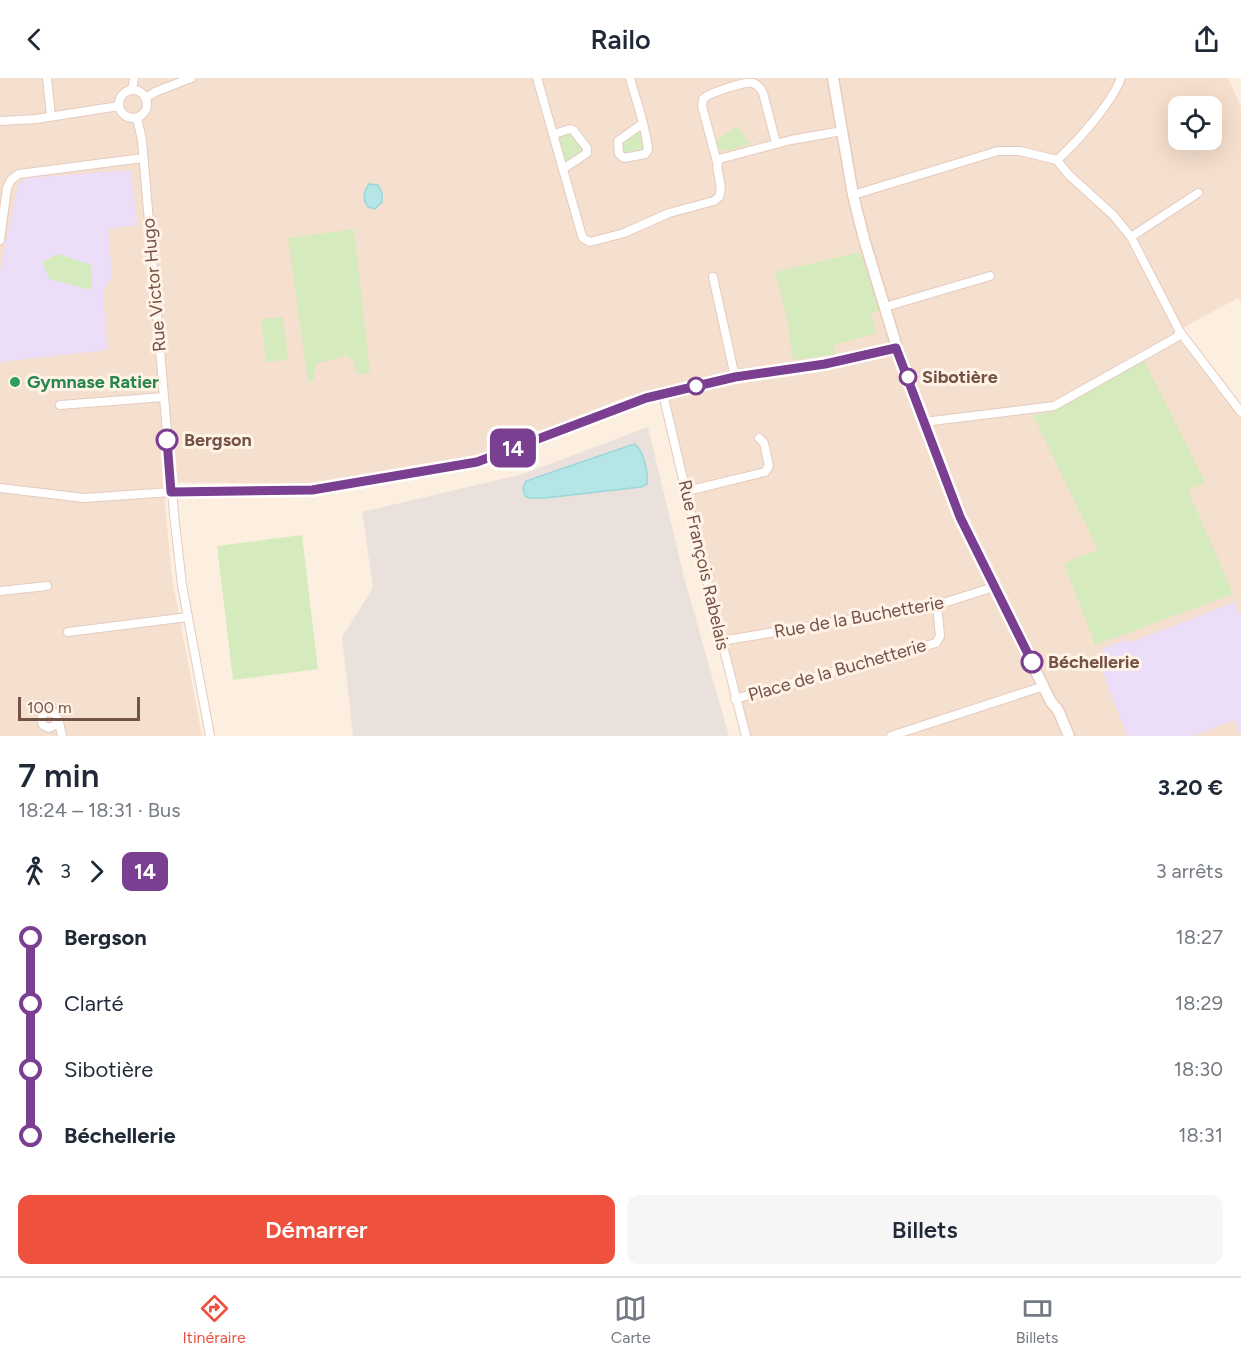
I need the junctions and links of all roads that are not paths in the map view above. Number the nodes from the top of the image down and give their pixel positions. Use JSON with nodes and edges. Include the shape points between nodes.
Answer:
{"nodes":[{"id":1,"x":47,"y":78,"type":"edge"},
{"id":2,"x":135,"y":78,"type":"edge"},
{"id":3,"x":191,"y":78,"type":"edge"},
{"id":4,"x":537,"y":78,"type":"edge"},
{"id":5,"x":630,"y":78,"type":"edge"},
{"id":6,"x":833,"y":78,"type":"edge"},
{"id":7,"x":1121,"y":78,"type":"edge"},
{"id":8,"x":132,"y":90,"type":"junction"},
{"id":9,"x":146,"y":98,"type":"junction"},
{"id":10,"x":119,"y":106,"type":"junction"},
{"id":11,"x":51,"y":116,"type":"junction"},
{"id":12,"x":136,"y":118,"type":"junction"},
{"id":13,"x":0,"y":121,"type":"edge"},
{"id":14,"x":642,"y":124,"type":"junction"},
{"id":15,"x":842,"y":132,"type":"junction"},
{"id":16,"x":554,"y":134,"type":"junction"},
{"id":17,"x":776,"y":143,"type":"junction"},
{"id":18,"x":143,"y":158,"type":"junction"},
{"id":19,"x":1057,"y":160,"type":"junction"},
{"id":20,"x":717,"y":162,"type":"junction"},
{"id":21,"x":563,"y":169,"type":"junction"},
{"id":22,"x":1198,"y":193,"type":"dead end"},
{"id":23,"x":853,"y":195,"type":"junction"},
{"id":24,"x":1131,"y":237,"type":"junction"},
{"id":25,"x":0,"y":240,"type":"edge"},
{"id":26,"x":990,"y":276,"type":"dead end"},
{"id":27,"x":712,"y":277,"type":"dead end"},
{"id":28,"x":885,"y":308,"type":"junction"},
{"id":29,"x":1180,"y":332,"type":"junction"},
{"id":30,"x":896,"y":348,"type":"junction"},
{"id":31,"x":735,"y":377,"type":"junction"},
{"id":32,"x":663,"y":394,"type":"junction"},
{"id":33,"x":164,"y":397,"type":"junction"},
{"id":34,"x":60,"y":405,"type":"dead end"},
{"id":35,"x":1241,"y":412,"type":"edge"},
{"id":36,"x":924,"y":422,"type":"junction"},
{"id":37,"x":759,"y":438,"type":"dead end"},
{"id":38,"x":0,"y":488,"type":"edge"},
{"id":39,"x":687,"y":491,"type":"junction"},
{"id":40,"x":171,"y":492,"type":"junction"},
{"id":41,"x":47,"y":586,"type":"dead end"},
{"id":42,"x":994,"y":587,"type":"junction"},
{"id":43,"x":0,"y":591,"type":"edge"},
{"id":44,"x":937,"y":605,"type":"junction"},
{"id":45,"x":188,"y":617,"type":"junction"},
{"id":46,"x":68,"y":632,"type":"dead end"},
{"id":47,"x":722,"y":641,"type":"junction"},
{"id":48,"x":1044,"y":686,"type":"junction"},
{"id":49,"x":735,"y":699,"type":"junction"},
{"id":50,"x":58,"y":719,"type":"dead end"},
{"id":51,"x":62,"y":736,"type":"edge"},
{"id":52,"x":210,"y":736,"type":"edge"},
{"id":53,"x":746,"y":736,"type":"edge"},
{"id":54,"x":891,"y":736,"type":"edge"},
{"id":55,"x":1069,"y":736,"type":"edge"}],
"edges":[{"from":1,"to":11,"type":"street"},
{"from":2,"to":8,"type":"street"},
{"from":3,"to":9,"type":"street"},
{"from":4,"to":16,"type":"street"},
{"from":5,"to":14,"type":"street"},
{"from":6,"to":15,"type":"street"},
{"from":7,"to":19,"type":"street","via":[[1112,96]]},
{"from":8,"to":9,"type":"street"},
{"from":8,"to":10,"type":"street","via":[[124,94]]},
{"from":9,"to":12,"type":"street","via":[[145,113]]},
{"from":10,"to":11,"type":"street"},
{"from":10,"to":12,"type":"street","via":[[125,116]]},
{"from":11,"to":13,"type":"street"},
{"from":12,"to":18,"type":"street","name":"Rue Victor Hugo"},
{"from":14,"to":14,"type":"street","via":[[618,141],[619,154],[624,158],[648,150]]},
{"from":15,"to":17,"type":"street"},
{"from":15,"to":23,"type":"street"},
{"from":16,"to":21,"type":"street"},
{"from":16,"to":21,"type":"street","via":[[573,130],[587,148],[587,153]]},
{"from":17,"to":20,"type":"street"},
{"from":17,"to":20,"type":"street","via":[[759,87],[749,83],[710,94],[703,99],[702,106]]},
{"from":18,"to":25,"type":"street","via":[[19,174],[7,188]]},
{"from":18,"to":33,"type":"street","name":"Rue Victor Hugo"},
{"from":19,"to":23,"type":"street","via":[[1020,151],[998,151]]},
{"from":19,"to":24,"type":"street"},
{"from":20,"to":21,"type":"street","via":[[722,193],[714,201],[590,242],[582,236]]},
{"from":22,"to":24,"type":"street"},
{"from":23,"to":28,"type":"street"},
{"from":24,"to":29,"type":"street"},
{"from":26,"to":28,"type":"street"},
{"from":27,"to":31,"type":"street"},
{"from":28,"to":30,"type":"street"},
{"from":29,"to":35,"type":"street"},
{"from":29,"to":36,"type":"street","via":[[1054,406]]},
{"from":30,"to":31,"type":"street","via":[[825,364]]},
{"from":30,"to":36,"type":"street"},
{"from":31,"to":32,"type":"street"},
{"from":32,"to":39,"type":"street","name":"Rue François Rabelais"},
{"from":32,"to":40,"type":"street","via":[[477,462],[312,490]]},
{"from":33,"to":34,"type":"street"},
{"from":33,"to":40,"type":"street","name":"Rue Victor Hugo"},
{"from":36,"to":42,"type":"street","via":[[960,517]]},
{"from":37,"to":39,"type":"street","via":[[769,466],[765,472]]},
{"from":38,"to":40,"type":"street","via":[[84,498]]},
{"from":39,"to":47,"type":"street","name":"Rue François Rabelais"},
{"from":40,"to":45,"type":"street","name":"Rue Victor Hugo"},
{"from":41,"to":43,"type":"street"},
{"from":42,"to":44,"type":"street","name":"Rue de la Buchetterie"},
{"from":42,"to":48,"type":"street"},
{"from":44,"to":47,"type":"street","name":"Rue de la Buchetterie"},
{"from":44,"to":49,"type":"street","name":"Place de la Buchetterie","via":[[940,636],[936,643]]},
{"from":45,"to":46,"type":"street"},
{"from":45,"to":52,"type":"street","name":"Rue Victor Hugo"},
{"from":47,"to":49,"type":"street","name":"Rue François Rabelais"},
{"from":48,"to":54,"type":"street"},
{"from":48,"to":55,"type":"street"},
{"from":49,"to":53,"type":"street","name":"Rue François Rabelais"},
{"from":50,"to":51,"type":"street"}]}
